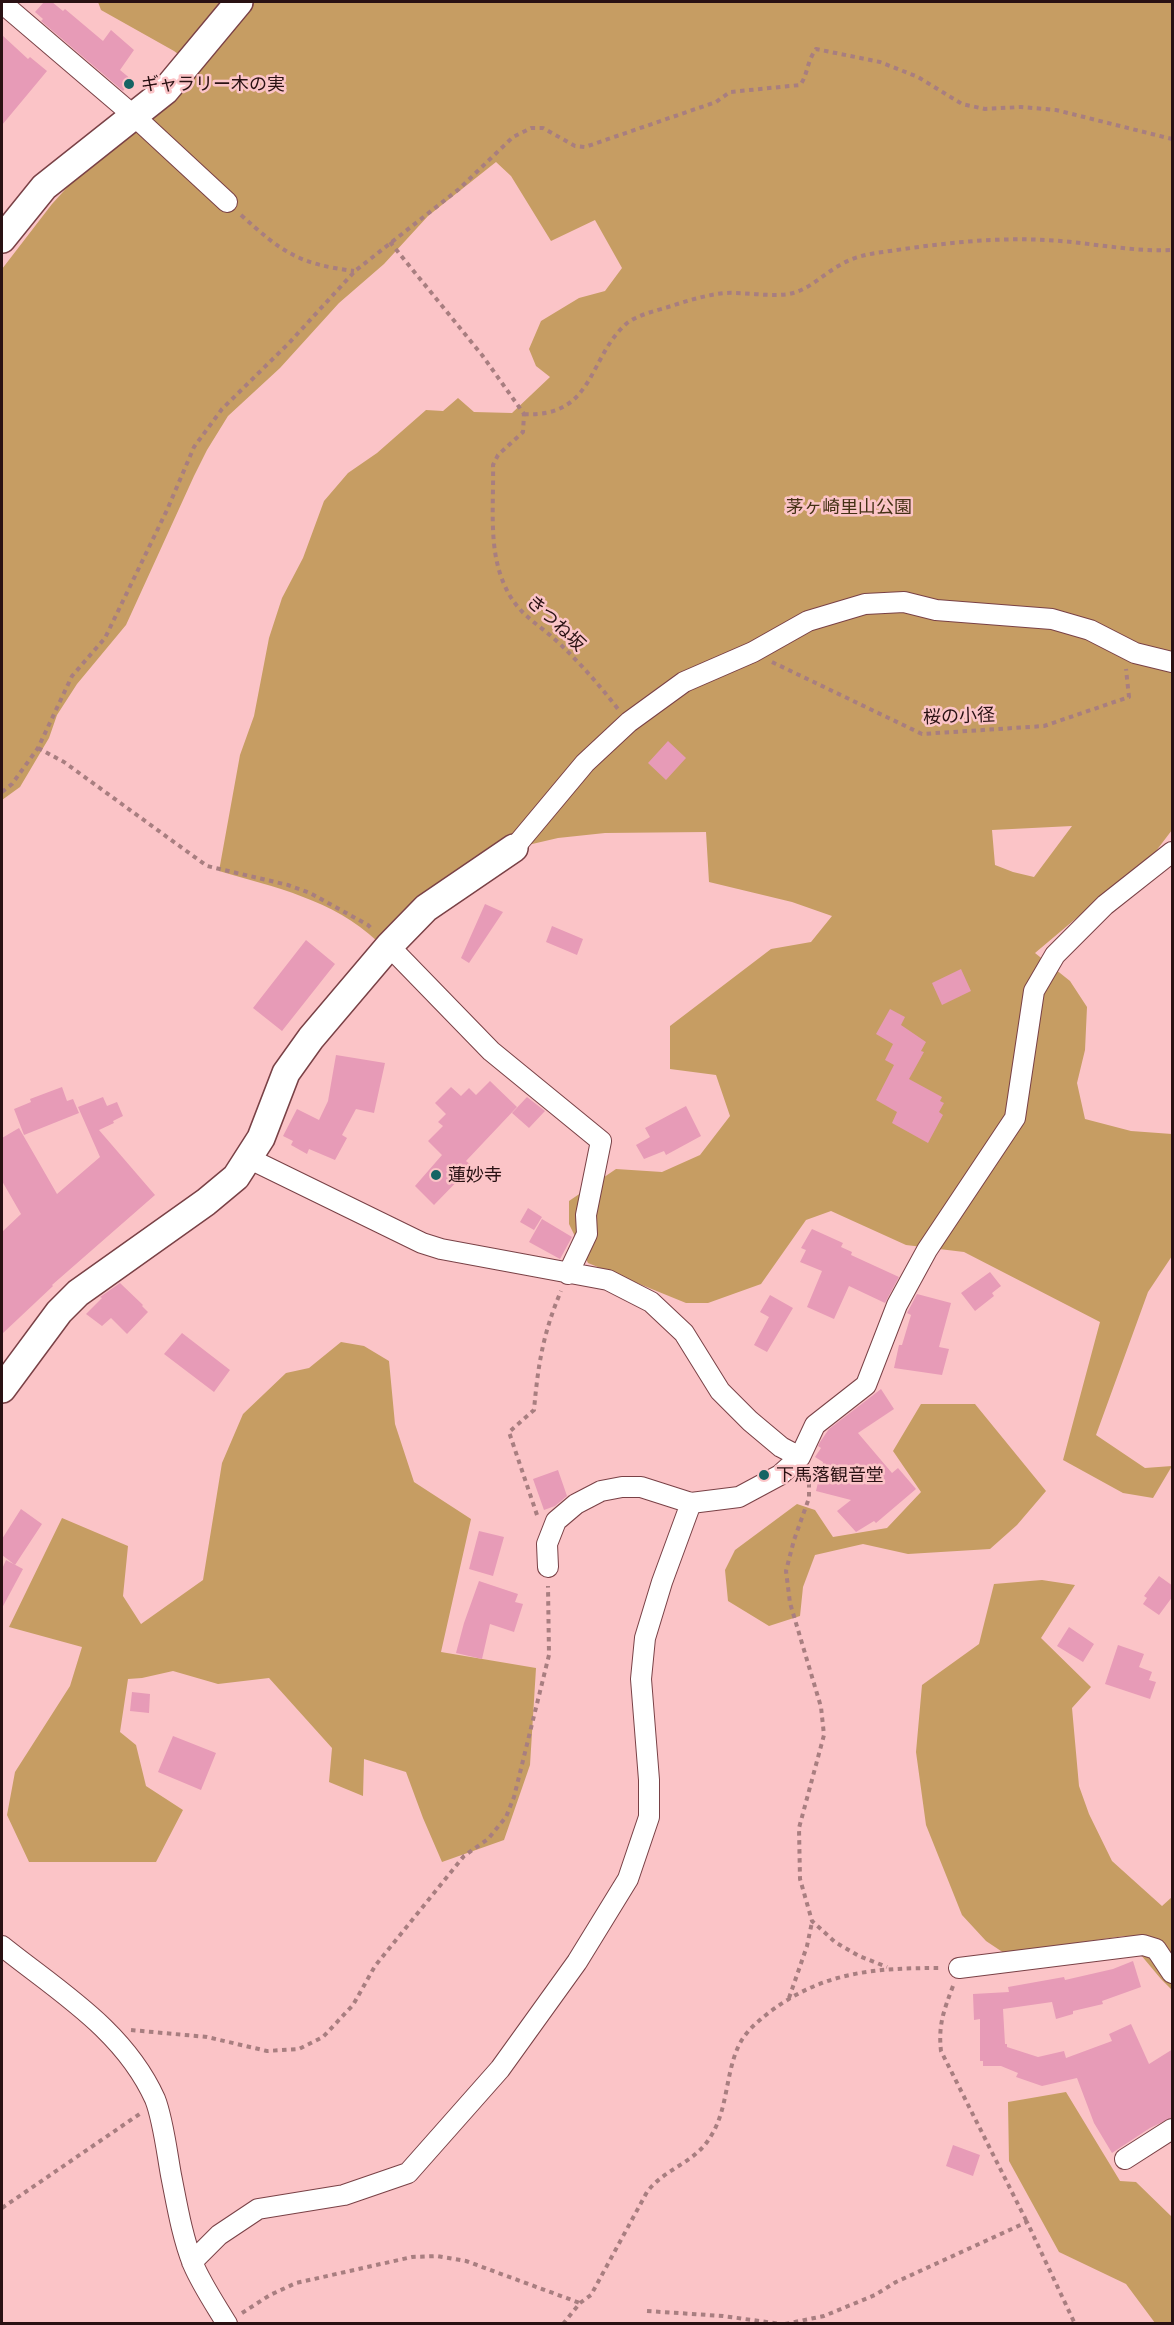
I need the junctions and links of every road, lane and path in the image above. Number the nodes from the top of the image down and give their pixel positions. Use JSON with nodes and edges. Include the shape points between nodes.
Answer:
{"nodes":[{"id":1,"x":239,"y":2,"type":"edge"},
{"id":2,"x":2,"y":3,"type":"edge"},
{"id":3,"x":133,"y":115,"type":"junction"},
{"id":4,"x":1173,"y":139,"type":"edge"},
{"id":5,"x":227,"y":202,"type":"joint"},
{"id":6,"x":2,"y":239,"type":"edge"},
{"id":7,"x":390,"y":242,"type":"junction"},
{"id":8,"x":1173,"y":250,"type":"edge"},
{"id":9,"x":355,"y":271,"type":"junction"},
{"id":10,"x":524,"y":414,"type":"junction"},
{"id":11,"x":1123,"y":648,"type":"junction"},
{"id":12,"x":753,"y":652,"type":"junction"},
{"id":13,"x":1173,"y":662,"type":"edge"},
{"id":14,"x":629,"y":722,"type":"junction"},
{"id":15,"x":38,"y":748,"type":"junction"},
{"id":16,"x":2,"y":792,"type":"edge"},
{"id":17,"x":514,"y":848,"type":"joint"},
{"id":18,"x":1173,"y":852,"type":"edge"},
{"id":19,"x":389,"y":946,"type":"junction"},
{"id":20,"x":248,"y":1158,"type":"junction"},
{"id":21,"x":568,"y":1274,"type":"junction"},
{"id":22,"x":2,"y":1389,"type":"edge"},
{"id":23,"x":800,"y":1457,"type":"junction"},
{"id":24,"x":692,"y":1503,"type":"junction"},
{"id":25,"x":547,"y":1544,"type":"junction"},
{"id":26,"x":548,"y":1567,"type":"joint"},
{"id":27,"x":812,"y":1922,"type":"junction"},
{"id":28,"x":2,"y":1946,"type":"edge"},
{"id":29,"x":890,"y":1968,"type":"junction"},
{"id":30,"x":959,"y":1968,"type":"junction"},
{"id":31,"x":1173,"y":1972,"type":"edge"},
{"id":32,"x":789,"y":1998,"type":"junction"},
{"id":33,"x":104,"y":2027,"type":"junction"},
{"id":34,"x":156,"y":2102,"type":"junction"},
{"id":35,"x":1173,"y":2129,"type":"edge"},
{"id":36,"x":1125,"y":2159,"type":"dead end"},
{"id":37,"x":2,"y":2208,"type":"edge"},
{"id":38,"x":1027,"y":2222,"type":"junction"},
{"id":39,"x":192,"y":2262,"type":"junction"},
{"id":40,"x":580,"y":2303,"type":"junction"},
{"id":41,"x":647,"y":2311,"type":"dead end"},
{"id":42,"x":231,"y":2321,"type":"edge"},
{"id":43,"x":563,"y":2324,"type":"edge"},
{"id":44,"x":783,"y":2324,"type":"edge"},
{"id":45,"x":1075,"y":2324,"type":"edge"}],
"edges":[{"from":1,"to":3,"type":"street","via":[[165,91]]},
{"from":2,"to":3,"type":"street"},
{"from":3,"to":5,"type":"street"},
{"from":3,"to":6,"type":"street","via":[[44,187]]},
{"from":4,"to":7,"type":"path","via":[[1056,110],[985,110],[962,104],[918,77],[879,62],[816,49],[808,59],[800,85],[730,92],[716,102],[585,147],[574,146],[543,128],[531,128],[513,136],[459,189]]},
{"from":5,"to":9,"type":"path","via":[[285,252],[322,267]]},
{"from":7,"to":9,"type":"path"},
{"from":7,"to":10,"type":"path","via":[[482,355]]},
{"from":8,"to":10,"type":"path","via":[[1131,250],[1006,238],[862,256],[841,264],[809,287],[789,294],[708,295],[646,314],[627,323],[613,339],[575,399],[538,414]]},
{"from":9,"to":15,"type":"path","via":[[289,344],[222,408],[194,447],[105,638],[72,676]]},
{"from":10,"to":14,"type":"path","name":"きつね坂","via":[[523,432],[498,455],[493,465],[494,550],[504,584],[520,612],[559,642]]},
{"from":11,"to":12,"type":"street","via":[[1090,630],[1052,619],[936,610],[904,602],[865,604],[808,621]]},
{"from":11,"to":12,"type":"path","name":"桜の小径","via":[[1129,697],[1044,726],[922,734]]},
{"from":11,"to":13,"type":"street"},
{"from":12,"to":14,"type":"street","via":[[684,682]]},
{"from":14,"to":17,"type":"street","via":[[585,763]]},
{"from":15,"to":16,"type":"path"},
{"from":15,"to":19,"type":"path","via":[[64,762],[207,866],[310,893],[368,925]]},
{"from":17,"to":19,"type":"street","via":[[426,908]]},
{"from":18,"to":23,"type":"street","via":[[1105,905],[1055,955],[1034,991],[1015,1118],[927,1250],[897,1305],[866,1385],[814,1425]]},
{"from":19,"to":20,"type":"street","via":[[286,1073],[261,1138]]},
{"from":19,"to":21,"type":"street","via":[[491,1051],[601,1141],[586,1215],[587,1234]]},
{"from":20,"to":21,"type":"street","via":[[422,1243]]},
{"from":20,"to":22,"type":"street","via":[[236,1177],[206,1202],[78,1293],[59,1312]]},
{"from":21,"to":23,"type":"street","via":[[608,1280],[651,1302],[684,1333],[720,1391],[773,1441]]},
{"from":21,"to":25,"type":"path","via":[[548,1320],[538,1362],[534,1410],[508,1432]]},
{"from":23,"to":24,"type":"street","via":[[780,1475],[739,1497]]},
{"from":23,"to":27,"type":"path","via":[[810,1477],[809,1498],[786,1571],[790,1603],[821,1707],[824,1735],[799,1828],[800,1879]]},
{"from":24,"to":25,"type":"street","via":[[640,1487],[601,1491],[576,1504],[556,1521]]},
{"from":24,"to":39,"type":"street","via":[[645,1638],[641,1679],[650,1817],[628,1879],[577,1962],[500,2069],[408,2173],[344,2195],[258,2209],[219,2235]]},
{"from":25,"to":26,"type":"street"},
{"from":26,"to":33,"type":"path","via":[[549,1655],[506,1817],[488,1839],[464,1856],[375,1966],[353,2005],[323,2037],[299,2049],[267,2051],[207,2037]]},
{"from":27,"to":29,"type":"path","via":[[859,1956]]},
{"from":27,"to":32,"type":"path"},
{"from":28,"to":33,"type":"street"},
{"from":29,"to":30,"type":"path"},
{"from":29,"to":32,"type":"path","via":[[824,1982]]},
{"from":30,"to":31,"type":"street","via":[[1143,1945],[1156,1949]]},
{"from":30,"to":38,"type":"path","via":[[941,2018],[941,2051]]},
{"from":32,"to":40,"type":"path","via":[[743,2037],[735,2053],[721,2116],[709,2140],[693,2157],[657,2179],[591,2295]]},
{"from":33,"to":34,"type":"street","via":[[144,2078]]},
{"from":34,"to":37,"type":"path"},
{"from":34,"to":39,"type":"street"},
{"from":35,"to":36,"type":"street"},
{"from":38,"to":44,"type":"path","via":[[825,2316]]},
{"from":38,"to":45,"type":"path"},
{"from":39,"to":42,"type":"street","via":[[202,2284]]},
{"from":40,"to":42,"type":"path","via":[[466,2261],[412,2257],[296,2283]]},
{"from":40,"to":43,"type":"path"},
{"from":41,"to":44,"type":"path"}]}
